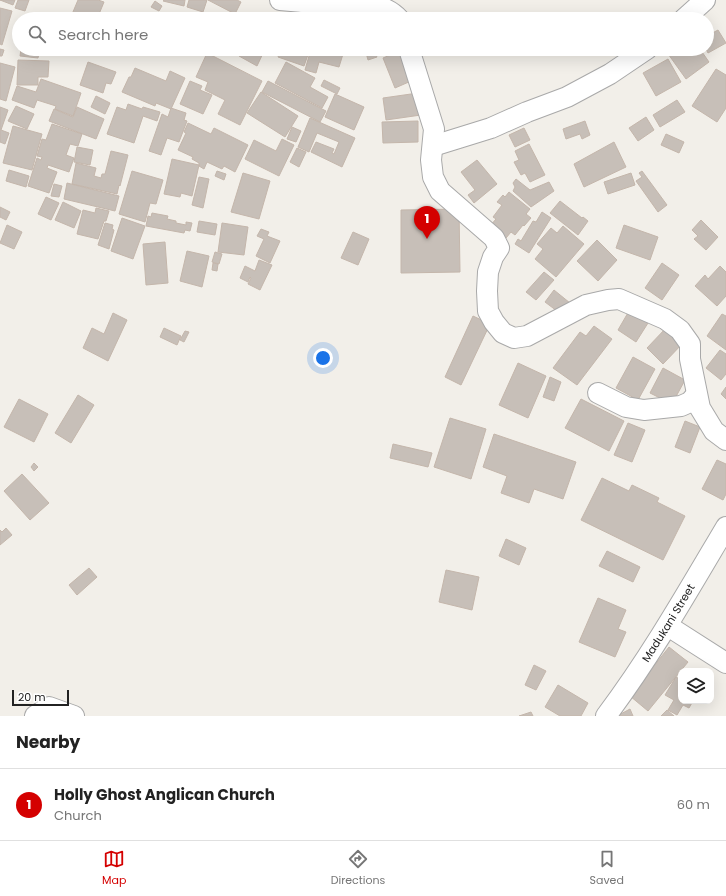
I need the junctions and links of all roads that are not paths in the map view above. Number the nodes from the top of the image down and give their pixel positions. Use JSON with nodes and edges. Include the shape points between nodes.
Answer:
{"nodes":[{"id":1,"x":280,"y":0,"type":"edge"},
{"id":2,"x":705,"y":0,"type":"edge"},
{"id":3,"x":302,"y":1,"type":"edge"},
{"id":4,"x":392,"y":12,"type":"edge"},
{"id":5,"x":692,"y":12,"type":"edge"},
{"id":6,"x":411,"y":56,"type":"edge"},
{"id":7,"x":637,"y":56,"type":"edge"},
{"id":8,"x":433,"y":146,"type":"junction"},
{"id":9,"x":598,"y":393,"type":"dead end"},
{"id":10,"x":696,"y":395,"type":"junction"},
{"id":11,"x":726,"y":440,"type":"edge"},
{"id":12,"x":726,"y":527,"type":"edge"},
{"id":13,"x":668,"y":626,"type":"junction"},
{"id":14,"x":726,"y":663,"type":"edge"},
{"id":15,"x":35,"y":716,"type":"edge"},
{"id":16,"x":74,"y":716,"type":"edge"},
{"id":17,"x":606,"y":716,"type":"edge"}],
"edges":[{"from":1,"to":3,"type":"street"},
{"from":2,"to":5,"type":"street"},
{"from":3,"to":4,"type":"street","via":[[372,2]]},
{"from":6,"to":8,"type":"street","via":[[434,129]]},
{"from":7,"to":8,"type":"street","via":[[567,97],[491,128]]},
{"from":8,"to":10,"type":"street","via":[[433,177],[440,191],[494,238],[499,248],[488,272],[487,291],[488,311],[503,333],[514,338],[527,336],[586,305],[619,299],[665,319],[680,330],[690,344]]},
{"from":9,"to":10,"type":"street","via":[[626,407],[644,410],[681,406],[690,402]]},
{"from":10,"to":11,"type":"street","via":[[710,426]]},
{"from":12,"to":13,"type":"street","name":"Madukani Street"},
{"from":13,"to":14,"type":"street"},
{"from":13,"to":17,"type":"street","name":"Madukani Street"},
{"from":15,"to":16,"type":"street","via":[[49,707]]}]}
